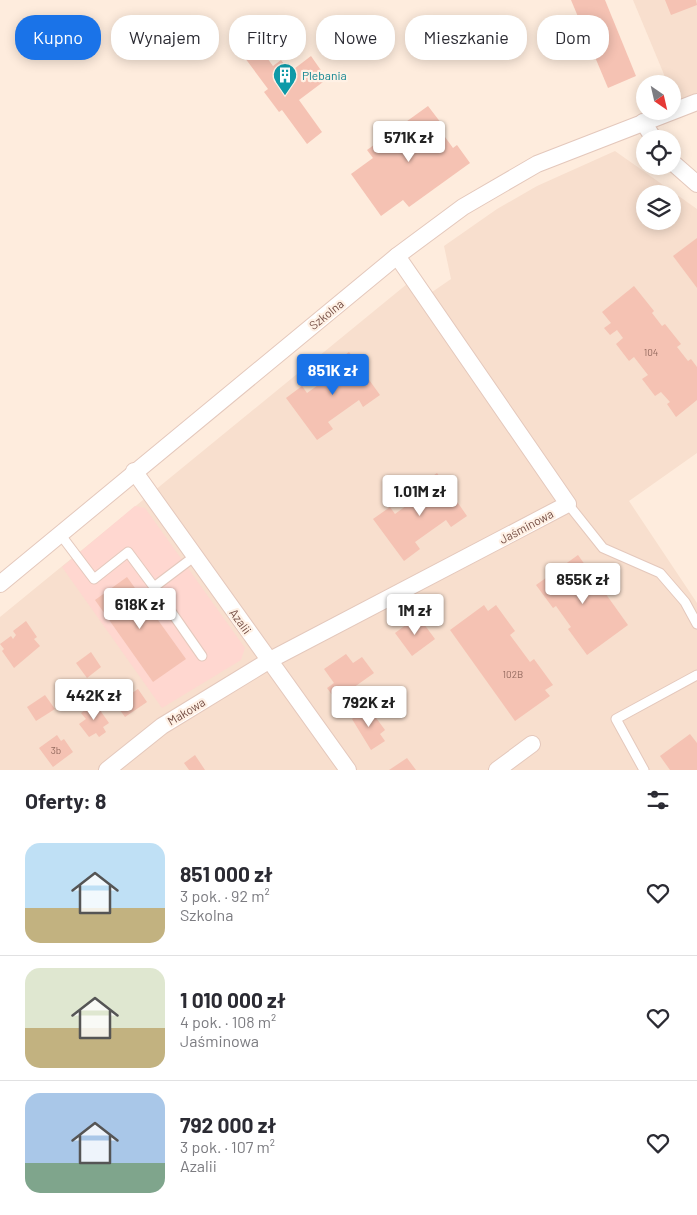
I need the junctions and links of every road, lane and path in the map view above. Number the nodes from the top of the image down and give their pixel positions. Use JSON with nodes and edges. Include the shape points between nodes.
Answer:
{"nodes":[{"id":1,"x":697,"y":102,"type":"edge"},
{"id":2,"x":643,"y":122,"type":"junction"},
{"id":3,"x":648,"y":130,"type":"edge"},
{"id":4,"x":681,"y":170,"type":"edge"},
{"id":5,"x":697,"y":184,"type":"edge"},
{"id":6,"x":397,"y":256,"type":"junction"},
{"id":7,"x":134,"y":471,"type":"junction"},
{"id":8,"x":568,"y":504,"type":"junction"},
{"id":9,"x":60,"y":534,"type":"junction"},
{"id":10,"x":195,"y":556,"type":"junction"},
{"id":11,"x":0,"y":584,"type":"edge"},
{"id":12,"x":154,"y":587,"type":"junction"},
{"id":13,"x":697,"y":624,"type":"edge"},
{"id":14,"x":202,"y":656,"type":"dead end"},
{"id":15,"x":270,"y":660,"type":"junction"},
{"id":16,"x":697,"y":676,"type":"edge"},
{"id":17,"x":532,"y":744,"type":"dead end"},
{"id":18,"x":107,"y":770,"type":"edge"},
{"id":19,"x":348,"y":770,"type":"edge"},
{"id":20,"x":497,"y":770,"type":"edge"},
{"id":21,"x":644,"y":770,"type":"edge"}],
"edges":[{"from":1,"to":2,"type":"street","name":"Szkolna"},
{"from":2,"to":3,"type":"street"},
{"from":2,"to":6,"type":"street","name":"Szkolna","via":[[603,142],[537,164],[492,188]]},
{"from":4,"to":5,"type":"street"},
{"from":6,"to":7,"type":"street","name":"Szkolna"},
{"from":6,"to":8,"type":"street","name":"Jaśminowa"},
{"from":7,"to":9,"type":"street","name":"Szkolna"},
{"from":7,"to":10,"type":"street","name":"Azalii"},
{"from":8,"to":13,"type":"lane","via":[[603,548],[660,573],[680,595]]},
{"from":8,"to":15,"type":"street","name":"Jaśminowa"},
{"from":9,"to":11,"type":"street","name":"Szkolna"},
{"from":9,"to":12,"type":"lane","via":[[94,579],[128,552]]},
{"from":10,"to":12,"type":"lane"},
{"from":10,"to":15,"type":"street","name":"Azalii"},
{"from":12,"to":14,"type":"lane"},
{"from":15,"to":18,"type":"street","name":"Makowa","via":[[162,726]]},
{"from":15,"to":19,"type":"street","name":"Azalii"},
{"from":16,"to":21,"type":"lane","via":[[616,719]]},
{"from":17,"to":20,"type":"street"}]}
